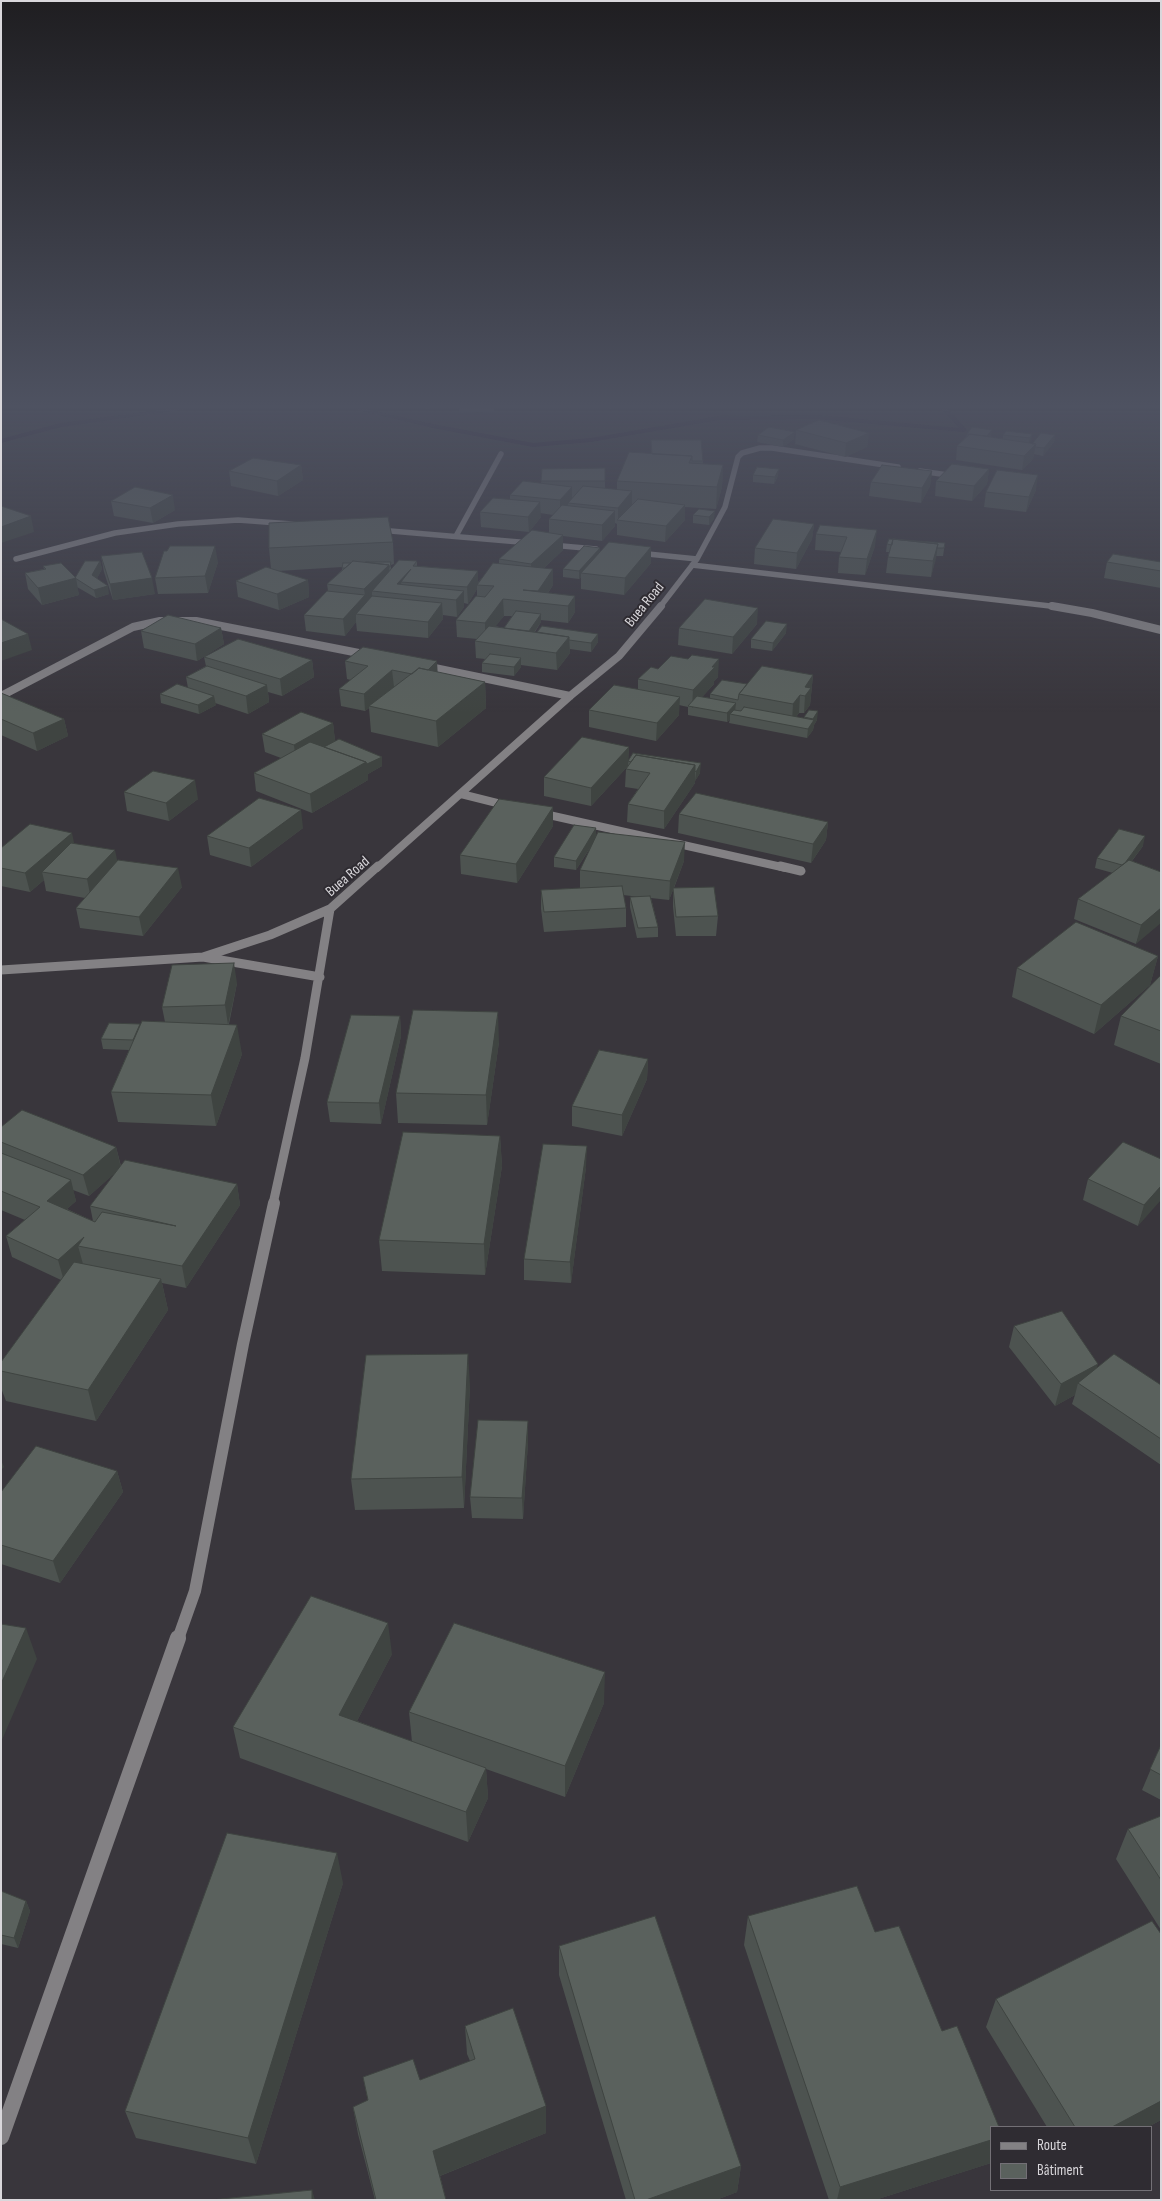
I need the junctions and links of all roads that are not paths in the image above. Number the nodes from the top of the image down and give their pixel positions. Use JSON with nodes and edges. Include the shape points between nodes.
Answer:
{"nodes":[{"id":1,"x":472,"y":508,"type":"edge"},
{"id":2,"x":725,"y":508,"type":"edge"},
{"id":3,"x":298,"y":524,"type":"edge"},
{"id":4,"x":367,"y":529,"type":"edge"},
{"id":5,"x":456,"y":536,"type":"junction"},
{"id":6,"x":600,"y":550,"type":"edge"},
{"id":7,"x":629,"y":553,"type":"edge"},
{"id":8,"x":16,"y":559,"type":"dead end"},
{"id":9,"x":694,"y":562,"type":"junction"},
{"id":10,"x":1161,"y":630,"type":"edge"},
{"id":11,"x":375,"y":656,"type":"edge"},
{"id":12,"x":414,"y":664,"type":"edge"},
{"id":13,"x":1,"y":696,"type":"edge"},
{"id":14,"x":570,"y":696,"type":"junction"},
{"id":15,"x":461,"y":794,"type":"junction"},
{"id":16,"x":520,"y":808,"type":"edge"},
{"id":17,"x":530,"y":810,"type":"edge"},
{"id":18,"x":801,"y":871,"type":"dead end"},
{"id":19,"x":330,"y":909,"type":"junction"},
{"id":20,"x":203,"y":957,"type":"junction"},
{"id":21,"x":1,"y":970,"type":"edge"},
{"id":22,"x":320,"y":977,"type":"junction"},
{"id":23,"x":1,"y":2137,"type":"edge"}],
"edges":[{"from":1,"to":5,"type":"street"},
{"from":2,"to":9,"type":"street","name":"Buea Road"},
{"from":3,"to":8,"type":"street","via":[[238,520],[178,524],[115,534]]},
{"from":4,"to":5,"type":"street"},
{"from":5,"to":6,"type":"street"},
{"from":7,"to":9,"type":"street"},
{"from":9,"to":10,"type":"street","via":[[1053,606]]},
{"from":9,"to":14,"type":"street","name":"Buea Road","via":[[619,656]]},
{"from":11,"to":13,"type":"street","via":[[196,621],[160,622],[134,627]]},
{"from":12,"to":14,"type":"street"},
{"from":14,"to":15,"type":"street","name":"Buea Road"},
{"from":15,"to":16,"type":"street"},
{"from":15,"to":19,"type":"street","name":"Buea Road"},
{"from":17,"to":18,"type":"street"},
{"from":19,"to":20,"type":"street","name":"Buea Road","via":[[270,935]]},
{"from":19,"to":22,"type":"street"},
{"from":20,"to":21,"type":"street"},
{"from":20,"to":22,"type":"street"},
{"from":22,"to":23,"type":"street","via":[[195,1591]]}]}
